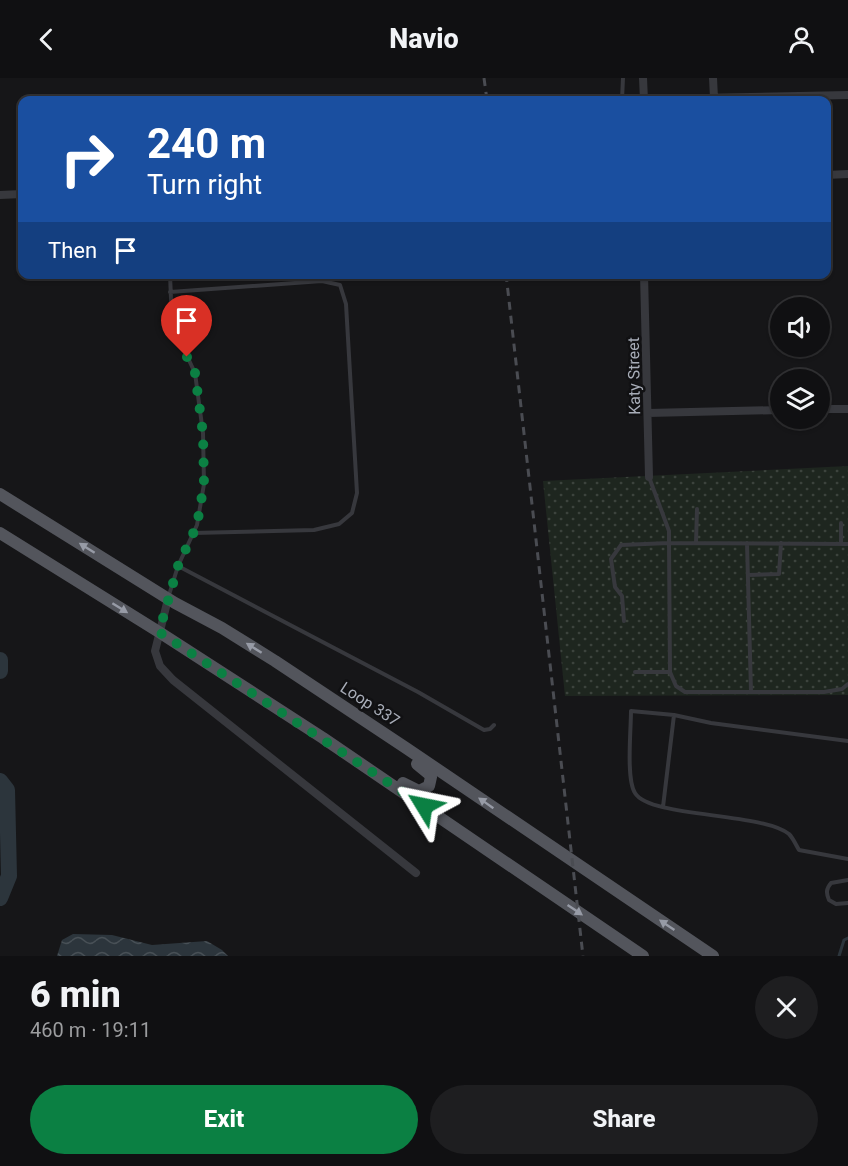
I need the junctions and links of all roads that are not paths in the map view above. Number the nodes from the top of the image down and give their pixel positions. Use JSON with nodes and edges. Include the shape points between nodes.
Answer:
{"nodes":[{"id":1,"x":623,"y":78,"type":"edge"},
{"id":2,"x":644,"y":78,"type":"edge"},
{"id":3,"x":713,"y":78,"type":"edge"},
{"id":4,"x":848,"y":95,"type":"edge"},
{"id":5,"x":622,"y":96,"type":"edge"},
{"id":6,"x":644,"y":96,"type":"edge"},
{"id":7,"x":714,"y":96,"type":"edge"},
{"id":8,"x":803,"y":96,"type":"edge"},
{"id":9,"x":848,"y":174,"type":"edge"},
{"id":10,"x":831,"y":175,"type":"edge"},
{"id":11,"x":0,"y":195,"type":"edge"},
{"id":12,"x":18,"y":195,"type":"edge"},
{"id":13,"x":170,"y":279,"type":"edge"},
{"id":14,"x":308,"y":279,"type":"edge"},
{"id":15,"x":645,"y":279,"type":"edge"},
{"id":16,"x":308,"y":282,"type":"junction"},
{"id":17,"x":170,"y":292,"type":"junction"},
{"id":18,"x":848,"y":409,"type":"edge"},
{"id":19,"x":770,"y":410,"type":"edge"},
{"id":20,"x":830,"y":410,"type":"edge"},
{"id":21,"x":648,"y":413,"type":"junction"},
{"id":22,"x":649,"y":477,"type":"joint"},
{"id":23,"x":0,"y":494,"type":"edge"},
{"id":24,"x":697,"y":509,"type":"dead end"},
{"id":25,"x":841,"y":523,"type":"dead end"},
{"id":26,"x":0,"y":533,"type":"edge"},
{"id":27,"x":193,"y":533,"type":"junction"},
{"id":28,"x":669,"y":543,"type":"junction"},
{"id":29,"x":696,"y":543,"type":"junction"},
{"id":30,"x":747,"y":543,"type":"junction"},
{"id":31,"x":781,"y":543,"type":"junction"},
{"id":32,"x":841,"y":544,"type":"junction"},
{"id":33,"x":848,"y":544,"type":"edge"},
{"id":34,"x":178,"y":566,"type":"junction"},
{"id":35,"x":748,"y":575,"type":"junction"},
{"id":36,"x":168,"y":599,"type":"junction"},
{"id":37,"x":624,"y":621,"type":"dead end"},
{"id":38,"x":159,"y":632,"type":"junction"},
{"id":39,"x":275,"y":661,"type":"junction"},
{"id":40,"x":635,"y":672,"type":"dead end"},
{"id":41,"x":670,"y":672,"type":"junction"},
{"id":42,"x":848,"y":684,"type":"edge"},
{"id":43,"x":751,"y":692,"type":"junction"},
{"id":44,"x":254,"y":693,"type":"junction"},
{"id":45,"x":674,"y":715,"type":"junction"},
{"id":46,"x":494,"y":725,"type":"dead end"},
{"id":47,"x":848,"y":741,"type":"edge"},
{"id":48,"x":663,"y":807,"type":"junction"},
{"id":49,"x":848,"y":859,"type":"edge"},
{"id":50,"x":416,"y":873,"type":"dead end"},
{"id":51,"x":848,"y":880,"type":"edge"},
{"id":52,"x":848,"y":903,"type":"edge"},
{"id":53,"x":643,"y":956,"type":"edge"},
{"id":54,"x":713,"y":956,"type":"edge"}],
"edges":[{"from":1,"to":5,"type":"lane"},
{"from":2,"to":6,"type":"street"},
{"from":3,"to":7,"type":"street"},
{"from":4,"to":8,"type":"street"},
{"from":9,"to":10,"type":"street"},
{"from":11,"to":12,"type":"street"},
{"from":13,"to":17,"type":"lane"},
{"from":14,"to":16,"type":"lane"},
{"from":15,"to":21,"type":"street","name":"Katy Street"},
{"from":16,"to":17,"type":"lane"},
{"from":16,"to":27,"type":"lane","via":[[340,285],[346,304],[357,494],[352,513],[339,524],[314,530]]},
{"from":17,"to":27,"type":"lane","via":[[172,324],[195,373],[203,434],[204,484]]},
{"from":18,"to":20,"type":"street"},
{"from":19,"to":21,"type":"street"},
{"from":21,"to":22,"type":"street","name":"Katy Street"},
{"from":22,"to":28,"type":"lane","via":[[669,531]]},
{"from":36,"to":23,"type":"main road","name":"Loop 337","one_way":true},
{"from":24,"to":29,"type":"lane"},
{"from":25,"to":32,"type":"lane"},
{"from":26,"to":38,"type":"main road","one_way":true},
{"from":27,"to":34,"type":"lane"},
{"from":28,"to":29,"type":"lane"},
{"from":28,"to":37,"type":"lane","via":[[621,545],[616,550],[611,559],[615,587],[622,596]]},
{"from":28,"to":41,"type":"lane"},
{"from":29,"to":30,"type":"lane"},
{"from":30,"to":31,"type":"lane"},
{"from":30,"to":35,"type":"lane"},
{"from":31,"to":32,"type":"lane"},
{"from":31,"to":35,"type":"lane","via":[[778,574]]},
{"from":32,"to":33,"type":"lane"},
{"from":34,"to":36,"type":"lane"},
{"from":34,"to":46,"type":"lane","via":[[484,730]]},
{"from":35,"to":43,"type":"lane"},
{"from":36,"to":38,"type":"street"},
{"from":39,"to":36,"type":"main road","name":"Loop 337","one_way":true},
{"from":38,"to":44,"type":"main road"},
{"from":38,"to":50,"type":"street","via":[[155,651],[160,666],[173,680]]},
{"from":39,"to":44,"type":"main road","via":[[311,692],[424,769],[431,777],[429,786],[424,790],[413,789],[298,713]]},
{"from":54,"to":39,"type":"main road","name":"Loop 337","one_way":true},
{"from":40,"to":41,"type":"lane"},
{"from":41,"to":43,"type":"lane","via":[[675,686],[685,692]]},
{"from":42,"to":43,"type":"lane","via":[[831,691]]},
{"from":44,"to":53,"type":"main road","one_way":true},
{"from":45,"to":47,"type":"lane"},
{"from":45,"to":48,"type":"lane"},
{"from":45,"to":48,"type":"lane","via":[[631,711],[630,779],[635,794]]},
{"from":48,"to":49,"type":"lane","via":[[774,827],[790,835],[799,850]]},
{"from":51,"to":52,"type":"lane","via":[[831,883],[826,895],[836,904]]}]}
